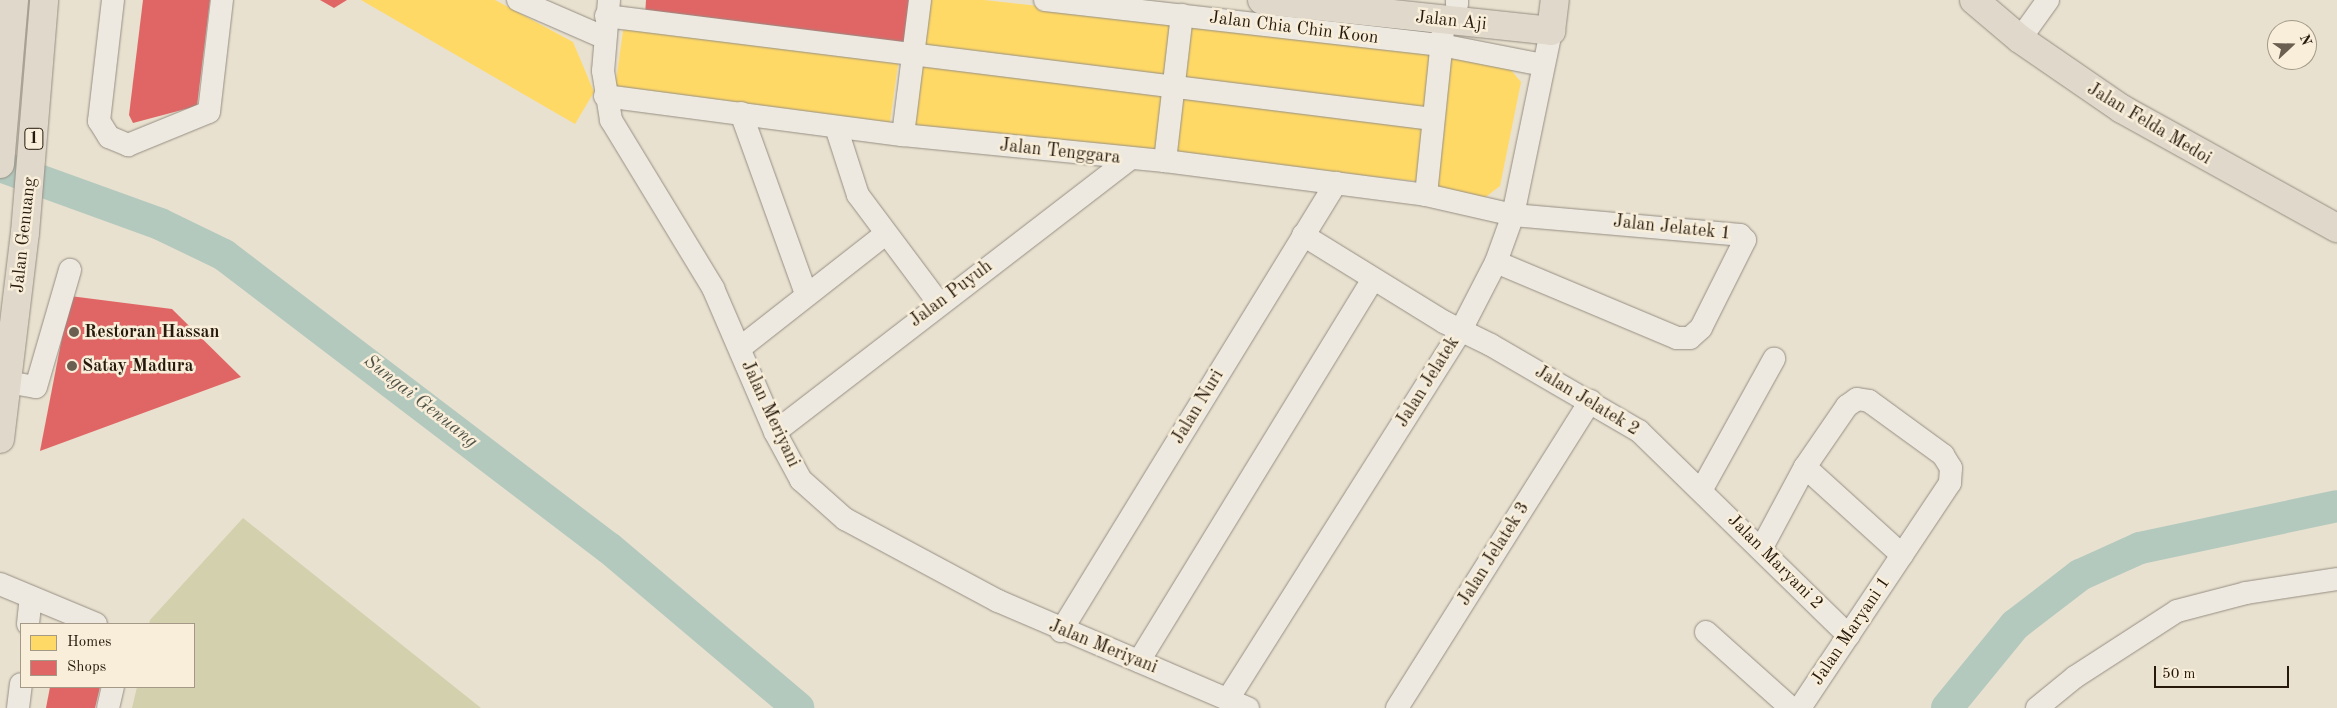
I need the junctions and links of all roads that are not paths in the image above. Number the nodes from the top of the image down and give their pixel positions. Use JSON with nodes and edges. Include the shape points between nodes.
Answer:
{"nodes":[{"id":1,"x":14,"y":0,"type":"edge"},
{"id":2,"x":113,"y":0,"type":"edge"},
{"id":3,"x":222,"y":0,"type":"edge"},
{"id":4,"x":518,"y":0,"type":"edge"},
{"id":5,"x":920,"y":0,"type":"edge"},
{"id":6,"x":1045,"y":0,"type":"edge"},
{"id":7,"x":1262,"y":0,"type":"edge"},
{"id":8,"x":1424,"y":0,"type":"edge"},
{"id":9,"x":1974,"y":0,"type":"edge"},
{"id":10,"x":46,"y":2,"type":"edge"},
{"id":11,"x":2043,"y":2,"type":"edge"},
{"id":12,"x":1182,"y":15,"type":"junction"},
{"id":13,"x":1553,"y":15,"type":"edge"},
{"id":14,"x":1450,"y":17,"type":"edge"},
{"id":15,"x":606,"y":18,"type":"edge"},
{"id":16,"x":2020,"y":39,"type":"junction"},
{"id":17,"x":913,"y":54,"type":"junction"},
{"id":18,"x":1543,"y":65,"type":"junction"},
{"id":19,"x":1174,"y":87,"type":"junction"},
{"id":20,"x":605,"y":96,"type":"junction"},
{"id":21,"x":741,"y":113,"type":"junction"},
{"id":22,"x":1433,"y":119,"type":"junction"},
{"id":23,"x":836,"y":127,"type":"junction"},
{"id":24,"x":903,"y":135,"type":"junction"},
{"id":25,"x":1130,"y":159,"type":"junction"},
{"id":26,"x":1165,"y":161,"type":"junction"},
{"id":27,"x":0,"y":164,"type":"edge"},
{"id":28,"x":1336,"y":183,"type":"junction"},
{"id":29,"x":1426,"y":195,"type":"junction"},
{"id":30,"x":1513,"y":215,"type":"junction"},
{"id":31,"x":2337,"y":228,"type":"edge"},
{"id":32,"x":884,"y":235,"type":"junction"},
{"id":33,"x":1303,"y":235,"type":"junction"},
{"id":34,"x":1496,"y":262,"type":"junction"},
{"id":35,"x":70,"y":270,"type":"dead end"},
{"id":36,"x":1373,"y":278,"type":"junction"},
{"id":37,"x":806,"y":294,"type":"junction"},
{"id":38,"x":938,"y":302,"type":"junction"},
{"id":39,"x":1461,"y":330,"type":"junction"},
{"id":40,"x":740,"y":348,"type":"junction"},
{"id":41,"x":1774,"y":359,"type":"dead end"},
{"id":42,"x":7,"y":382,"type":"junction"},
{"id":43,"x":1590,"y":401,"type":"junction"},
{"id":44,"x":775,"y":432,"type":"junction"},
{"id":45,"x":0,"y":439,"type":"edge"},
{"id":46,"x":1805,"y":467,"type":"junction"},
{"id":47,"x":1702,"y":489,"type":"junction"},
{"id":48,"x":1761,"y":549,"type":"junction"},
{"id":49,"x":1902,"y":555,"type":"junction"},
{"id":50,"x":2337,"y":579,"type":"edge"},
{"id":51,"x":0,"y":584,"type":"edge"},
{"id":52,"x":31,"y":597,"type":"junction"},
{"id":53,"x":28,"y":623,"type":"edge"},
{"id":54,"x":94,"y":623,"type":"edge"},
{"id":55,"x":1061,"y":631,"type":"junction"},
{"id":56,"x":1706,"y":632,"type":"dead end"},
{"id":57,"x":1849,"y":636,"type":"junction"},
{"id":58,"x":1139,"y":661,"type":"junction"},
{"id":59,"x":20,"y":688,"type":"edge"},
{"id":60,"x":113,"y":688,"type":"edge"},
{"id":61,"x":1238,"y":703,"type":"edge"},
{"id":62,"x":18,"y":708,"type":"edge"},
{"id":63,"x":108,"y":708,"type":"edge"},
{"id":64,"x":1397,"y":708,"type":"edge"},
{"id":65,"x":1791,"y":708,"type":"edge"},
{"id":66,"x":1800,"y":708,"type":"edge"},
{"id":67,"x":2037,"y":708,"type":"edge"}],
"edges":[{"from":1,"to":27,"type":"main road","name":"Jalan Genuang","number":"1"},
{"from":2,"to":3,"type":"street","via":[[99,121],[109,138],[128,145],[209,112]]},
{"from":4,"to":15,"type":"street"},
{"from":5,"to":17,"type":"street"},
{"from":6,"to":12,"type":"street","name":"Jalan Chia Chin Koon"},
{"from":7,"to":14,"type":"main road","name":"Jalan Aji"},
{"from":8,"to":14,"type":"main road","name":"Jalan Aji"},
{"from":9,"to":16,"type":"main road","name":"Jalan Felda Medoi"},
{"from":10,"to":42,"type":"main road","name":"Jalan Genuang","number":"1","via":[[25,233]]},
{"from":11,"to":16,"type":"street"},
{"from":12,"to":14,"type":"street","name":"Jalan Chia Chin Koon"},
{"from":12,"to":19,"type":"street"},
{"from":13,"to":14,"type":"main road","name":"Jalan Aji"},
{"from":13,"to":18,"type":"street","name":"Jalan Jelatek"},
{"from":14,"to":18,"type":"street","name":"Jalan Chia Chin Koon"},
{"from":14,"to":22,"type":"street"},
{"from":15,"to":17,"type":"street"},
{"from":15,"to":20,"type":"street","name":"Jalan Meriyani"},
{"from":16,"to":31,"type":"main road","name":"Jalan Felda Medoi","via":[[2122,109]]},
{"from":17,"to":19,"type":"street"},
{"from":17,"to":24,"type":"street"},
{"from":18,"to":30,"type":"street","name":"Jalan Jelatek"},
{"from":19,"to":22,"type":"street"},
{"from":19,"to":26,"type":"street"},
{"from":20,"to":21,"type":"street","name":"Jalan Tenggara"},
{"from":20,"to":40,"type":"street","name":"Jalan Meriyani","via":[[611,120],[692,250]]},
{"from":21,"to":23,"type":"street","name":"Jalan Tenggara"},
{"from":21,"to":37,"type":"street"},
{"from":22,"to":29,"type":"street"},
{"from":23,"to":24,"type":"street","name":"Jalan Tenggara"},
{"from":23,"to":32,"type":"street","via":[[858,195]]},
{"from":24,"to":25,"type":"street","name":"Jalan Tenggara"},
{"from":25,"to":26,"type":"street","name":"Jalan Tenggara"},
{"from":25,"to":38,"type":"street","name":"Jalan Puyuh"},
{"from":26,"to":28,"type":"street","name":"Jalan Tenggara"},
{"from":28,"to":29,"type":"street","name":"Jalan Tenggara"},
{"from":28,"to":33,"type":"street","name":"Jalan Nuri"},
{"from":29,"to":30,"type":"street","name":"Jalan Tenggara"},
{"from":30,"to":34,"type":"street","name":"Jalan Jelatek"},
{"from":30,"to":34,"type":"street","name":"Jalan Jelatek 1","via":[[1740,235],[1745,248],[1701,328],[1690,338],[1677,338]]},
{"from":32,"to":37,"type":"street"},
{"from":32,"to":38,"type":"street"},
{"from":33,"to":36,"type":"street","name":"Jalan Jelatek 2"},
{"from":33,"to":55,"type":"street","name":"Jalan Nuri"},
{"from":34,"to":39,"type":"street","name":"Jalan Jelatek"},
{"from":35,"to":42,"type":"street","via":[[36,387]]},
{"from":36,"to":39,"type":"street","name":"Jalan Jelatek 2"},
{"from":36,"to":58,"type":"street"},
{"from":37,"to":40,"type":"street"},
{"from":38,"to":44,"type":"street","name":"Jalan Puyuh"},
{"from":39,"to":43,"type":"street","name":"Jalan Jelatek 2"},
{"from":39,"to":61,"type":"street","name":"Jalan Jelatek"},
{"from":40,"to":44,"type":"street","name":"Jalan Meriyani"},
{"from":41,"to":47,"type":"street"},
{"from":42,"to":45,"type":"main road","name":"Jalan Genuang","number":"1"},
{"from":43,"to":47,"type":"street","name":"Jalan Jelatek 2","via":[[1639,431]]},
{"from":43,"to":64,"type":"street","name":"Jalan Jelatek 3"},
{"from":44,"to":55,"type":"street","name":"Jalan Meriyani","via":[[801,480],[845,519]]},
{"from":46,"to":48,"type":"street"},
{"from":46,"to":49,"type":"street"},
{"from":46,"to":49,"type":"street","name":"Jalan Maryani 1","via":[[1847,406],[1857,399],[1869,401],[1943,455],[1951,468],[1950,483]]},
{"from":47,"to":48,"type":"street","name":"Jalan Maryani 2"},
{"from":48,"to":57,"type":"street","name":"Jalan Maryani 2"},
{"from":49,"to":57,"type":"street","name":"Jalan Maryani 1"},
{"from":50,"to":67,"type":"street","via":[[2237,595],[2178,611],[2075,677]]},
{"from":51,"to":52,"type":"street"},
{"from":52,"to":53,"type":"street"},
{"from":52,"to":54,"type":"street"},
{"from":55,"to":58,"type":"street","name":"Jalan Meriyani"},
{"from":56,"to":65,"type":"street"},
{"from":57,"to":66,"type":"street","name":"Jalan Maryani 1"},
{"from":58,"to":61,"type":"street","name":"Jalan Meriyani"},
{"from":59,"to":62,"type":"street"},
{"from":60,"to":63,"type":"street"}]}
